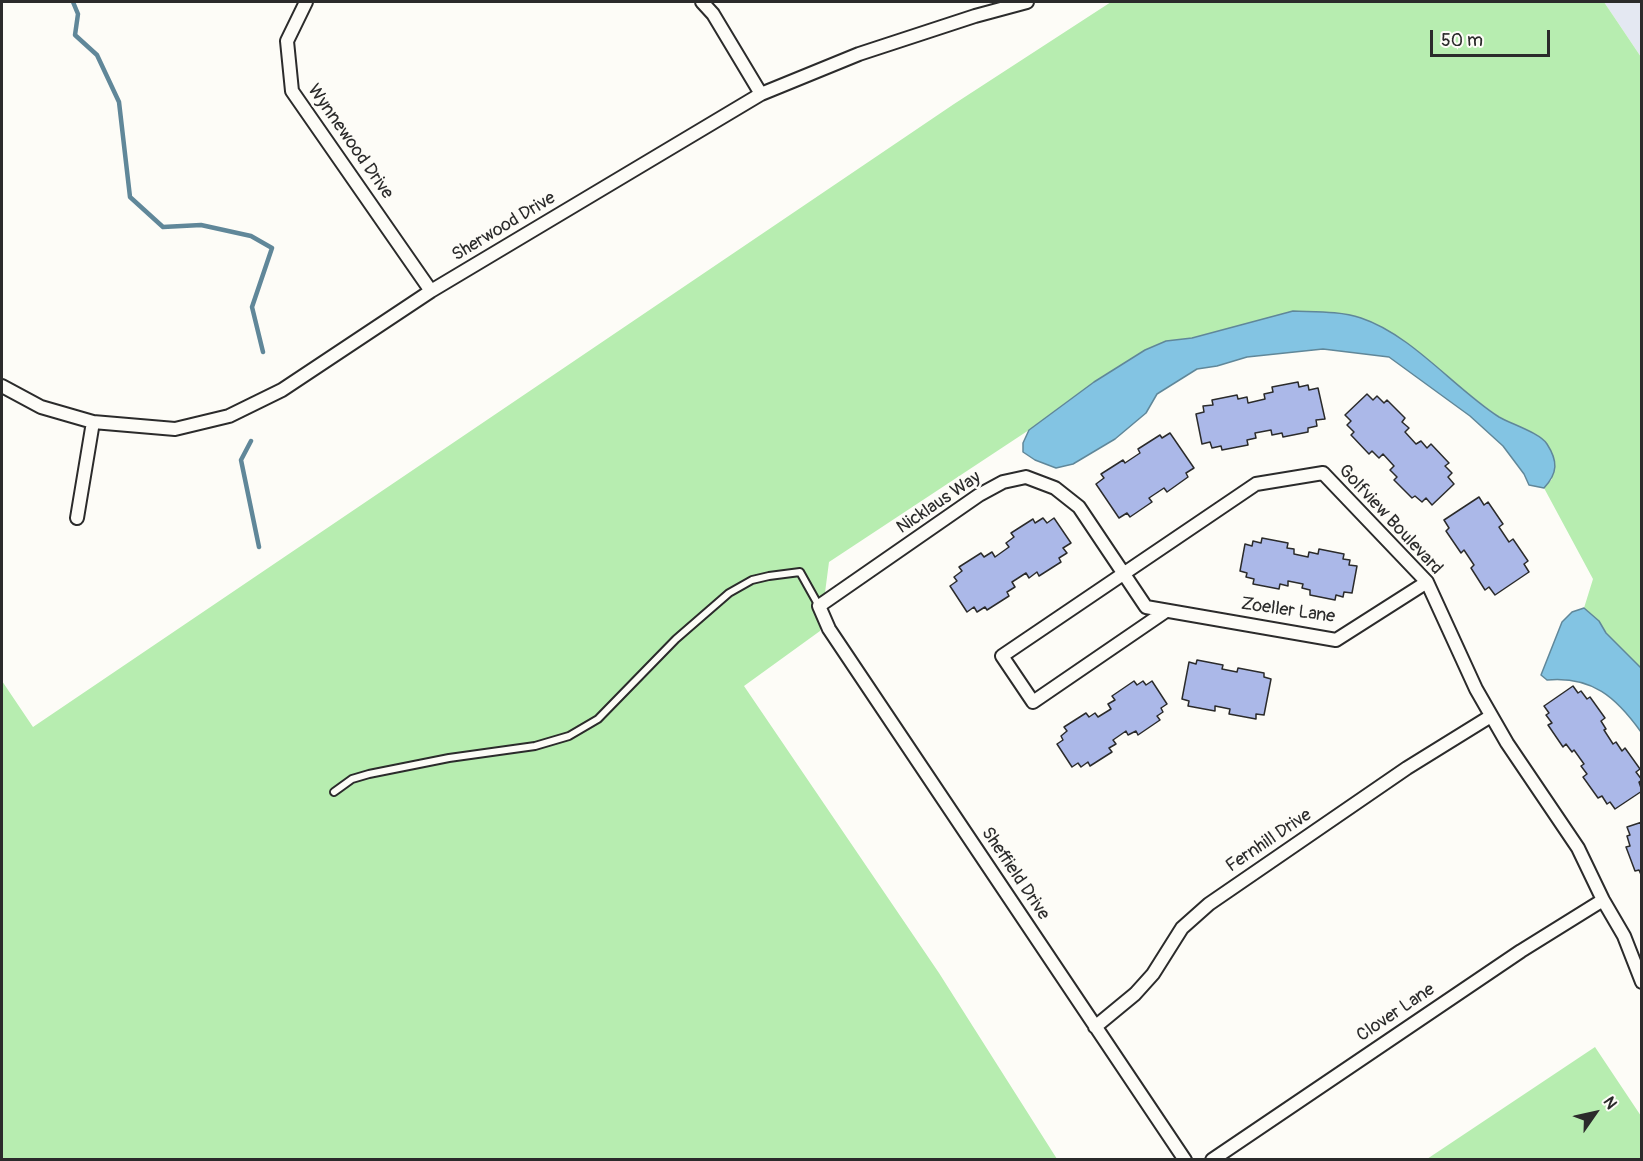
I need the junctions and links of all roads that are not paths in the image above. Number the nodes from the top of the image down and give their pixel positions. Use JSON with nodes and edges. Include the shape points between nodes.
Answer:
{"nodes":[{"id":1,"x":306,"y":2,"type":"edge"},
{"id":2,"x":702,"y":2,"type":"edge"},
{"id":3,"x":1027,"y":2,"type":"edge"},
{"id":4,"x":761,"y":94,"type":"junction"},
{"id":5,"x":431,"y":291,"type":"junction"},
{"id":6,"x":2,"y":386,"type":"edge"},
{"id":7,"x":93,"y":422,"type":"junction"},
{"id":8,"x":77,"y":518,"type":"dead end"},
{"id":9,"x":1123,"y":574,"type":"junction"},
{"id":10,"x":1427,"y":582,"type":"junction"},
{"id":11,"x":819,"y":606,"type":"junction"},
{"id":12,"x":1166,"y":611,"type":"junction"},
{"id":13,"x":1491,"y":716,"type":"junction"},
{"id":14,"x":334,"y":792,"type":"dead end"},
{"id":15,"x":1603,"y":900,"type":"junction"},
{"id":16,"x":1641,"y":982,"type":"edge"},
{"id":17,"x":1095,"y":1027,"type":"junction"},
{"id":18,"x":1185,"y":1160,"type":"edge"},
{"id":19,"x":1212,"y":1160,"type":"edge"}],
"edges":[{"from":1,"to":5,"type":"street","name":"Wynnewood Drive","via":[[287,41],[292,91]]},
{"from":2,"to":4,"type":"street"},
{"from":3,"to":4,"type":"street","name":"Sherwood Drive","via":[[859,54]]},
{"from":4,"to":5,"type":"street","name":"Sherwood Drive"},
{"from":5,"to":7,"type":"street","name":"Sherwood Drive","via":[[282,390],[230,416],[175,429]]},
{"from":6,"to":7,"type":"street","name":"Sherwood Drive","via":[[41,407]]},
{"from":7,"to":8,"type":"street"},
{"from":9,"to":10,"type":"street","name":"Golfview Boulevard","via":[[1256,484],[1323,473]]},
{"from":9,"to":11,"type":"street","name":"Nicklaus Way","via":[[1079,507],[1055,488],[1026,477],[1003,482],[979,495]]},
{"from":9,"to":12,"type":"street","name":"Zoeller Lane","via":[[1146,607]]},
{"from":9,"to":12,"type":"street","name":"Golfview Boulevard","via":[[1002,656],[1032,702]]},
{"from":10,"to":12,"type":"street","name":"Zoeller Lane","via":[[1336,640]]},
{"from":10,"to":13,"type":"street","name":"Golfview Boulevard"},
{"from":11,"to":14,"type":"lane","via":[[800,572],[753,580],[729,593],[696,620],[598,719],[578,732],[547,743],[369,774],[352,779]]},
{"from":11,"to":17,"type":"street","name":"Sheffield Drive","via":[[829,629]]},
{"from":13,"to":15,"type":"street","name":"Golfview Boulevard","via":[[1578,848]]},
{"from":13,"to":17,"type":"street","name":"Fernhill Drive","via":[[1407,768],[1209,904],[1182,928],[1153,974],[1135,994]]},
{"from":15,"to":16,"type":"street","name":"Golfview Boulevard","via":[[1624,936]]},
{"from":15,"to":19,"type":"street","name":"Clover Lane"},
{"from":17,"to":18,"type":"street","name":"Sheffield Drive"}]}
